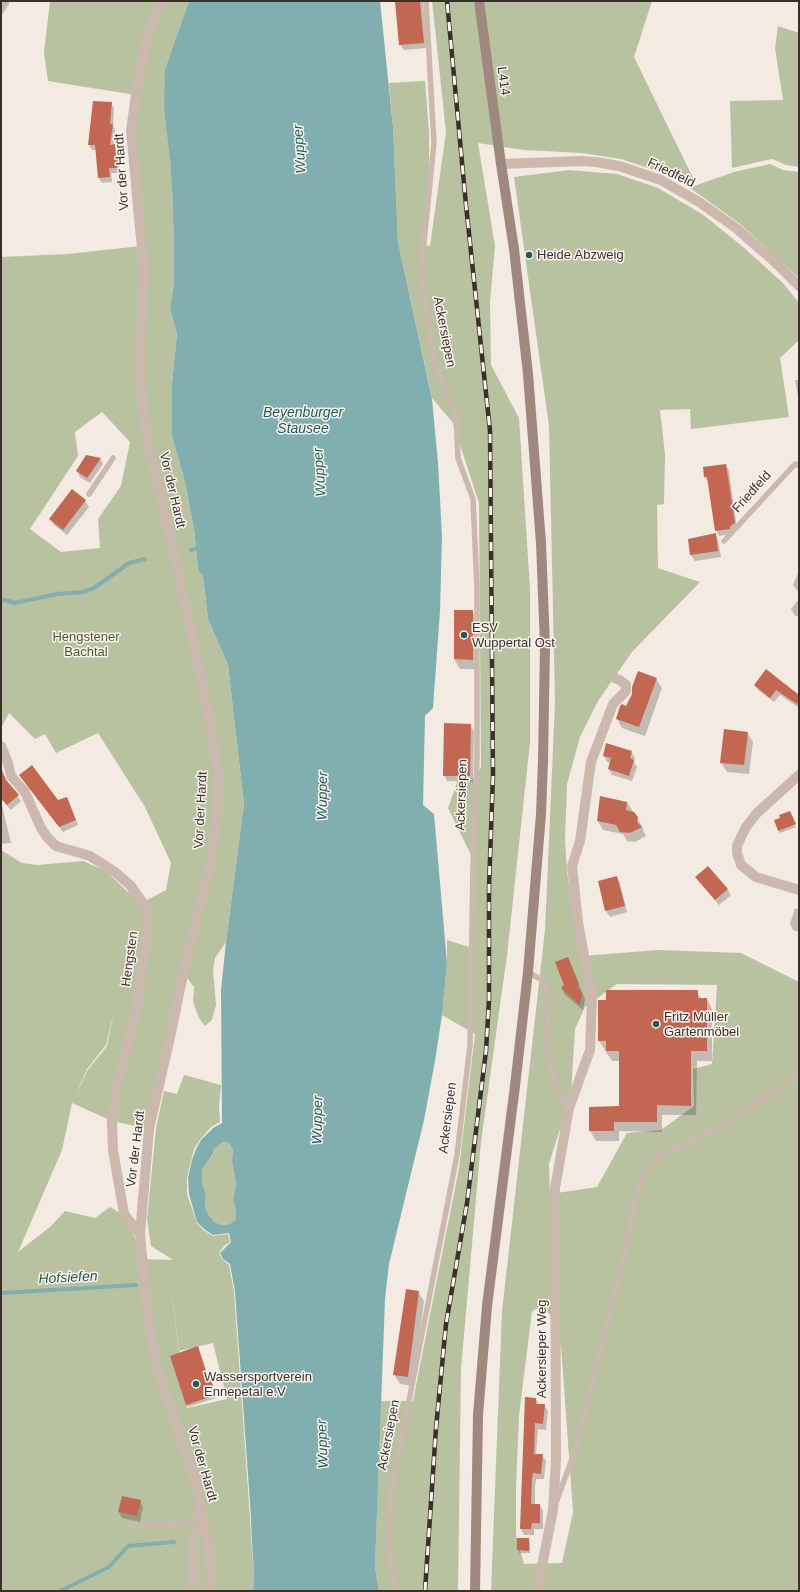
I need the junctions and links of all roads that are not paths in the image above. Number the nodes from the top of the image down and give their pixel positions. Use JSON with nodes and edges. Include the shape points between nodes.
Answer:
{"nodes":[{"id":1,"x":161,"y":1,"type":"edge"},
{"id":2,"x":426,"y":1,"type":"edge"},
{"id":3,"x":479,"y":1,"type":"edge"},
{"id":4,"x":501,"y":164,"type":"junction"},
{"id":5,"x":799,"y":286,"type":"edge"},
{"id":6,"x":112,"y":458,"type":"dead end"},
{"id":7,"x":799,"y":466,"type":"edge"},
{"id":8,"x":89,"y":494,"type":"dead end"},
{"id":9,"x":724,"y":541,"type":"dead end"},
{"id":10,"x":614,"y":678,"type":"dead end"},
{"id":11,"x":1,"y":746,"type":"edge"},
{"id":12,"x":799,"y":775,"type":"edge"},
{"id":13,"x":799,"y":890,"type":"edge"},
{"id":14,"x":528,"y":972,"type":"junction"},
{"id":15,"x":799,"y":1075,"type":"edge"},
{"id":16,"x":569,"y":1108,"type":"junction"},
{"id":17,"x":140,"y":1234,"type":"junction"},
{"id":18,"x":553,"y":1510,"type":"junction"},
{"id":19,"x":202,"y":1519,"type":"junction"},
{"id":20,"x":133,"y":1525,"type":"dead end"},
{"id":21,"x":538,"y":1588,"type":"edge"},
{"id":22,"x":193,"y":1591,"type":"edge"},
{"id":23,"x":211,"y":1591,"type":"edge"},
{"id":24,"x":397,"y":1591,"type":"edge"},
{"id":25,"x":475,"y":1591,"type":"edge"}],
"edges":[{"from":1,"to":17,"type":"street","name":"Vor der Hardt","via":[[144,51],[131,131],[144,271],[140,359],[143,410],[148,443],[209,714],[218,776],[217,817],[211,863],[149,1128]]},
{"from":2,"to":24,"type":"lane","name":"Ackersiepen","via":[[434,143],[421,272],[435,364],[456,416],[458,458],[473,498],[477,588],[477,756],[470,1045],[457,1155],[390,1498],[389,1548]]},
{"from":3,"to":4,"type":"main road","name":"L414"},
{"from":4,"to":5,"type":"street","name":"Friedfeld","via":[[596,162],[619,166],[662,180],[736,228]]},
{"from":4,"to":14,"type":"main road","name":"L414","via":[[528,374],[544,594],[543,768]]},
{"from":6,"to":8,"type":"lane"},
{"from":7,"to":9,"type":"lane","name":"Friedfeld","via":[[795,464]]},
{"from":10,"to":16,"type":"street","via":[[626,685],[626,691],[613,704],[591,762],[580,841],[572,866],[578,922],[592,1000],[590,1050]]},
{"from":11,"to":17,"type":"street","name":"Hengsten","via":[[11,776],[24,792],[47,837],[56,846],[90,856],[116,872],[130,885],[147,909],[146,941],[135,1017],[118,1081],[112,1121],[124,1214]]},
{"from":12,"to":13,"type":"street","via":[[757,813],[741,837],[737,853],[741,865],[756,877]]},
{"from":14,"to":16,"type":"lane","via":[[546,986],[549,1005],[546,1029],[548,1052],[557,1091]]},
{"from":14,"to":25,"type":"main road","name":"L414","via":[[486,1306],[478,1415]]},
{"from":15,"to":18,"type":"lane","via":[[731,1121],[660,1156],[646,1171],[635,1200],[627,1243],[576,1448]]},
{"from":16,"to":18,"type":"street","name":"Ackersieper Weg","via":[[554,1188],[556,1459]]},
{"from":17,"to":19,"type":"street","name":"Vor der Hardt","via":[[155,1360],[199,1493]]},
{"from":18,"to":21,"type":"street"},
{"from":19,"to":20,"type":"lane","via":[[179,1524]]},
{"from":19,"to":22,"type":"street","via":[[193,1539]]},
{"from":19,"to":23,"type":"street","name":"Vor der Hardt","via":[[209,1542]]}]}
